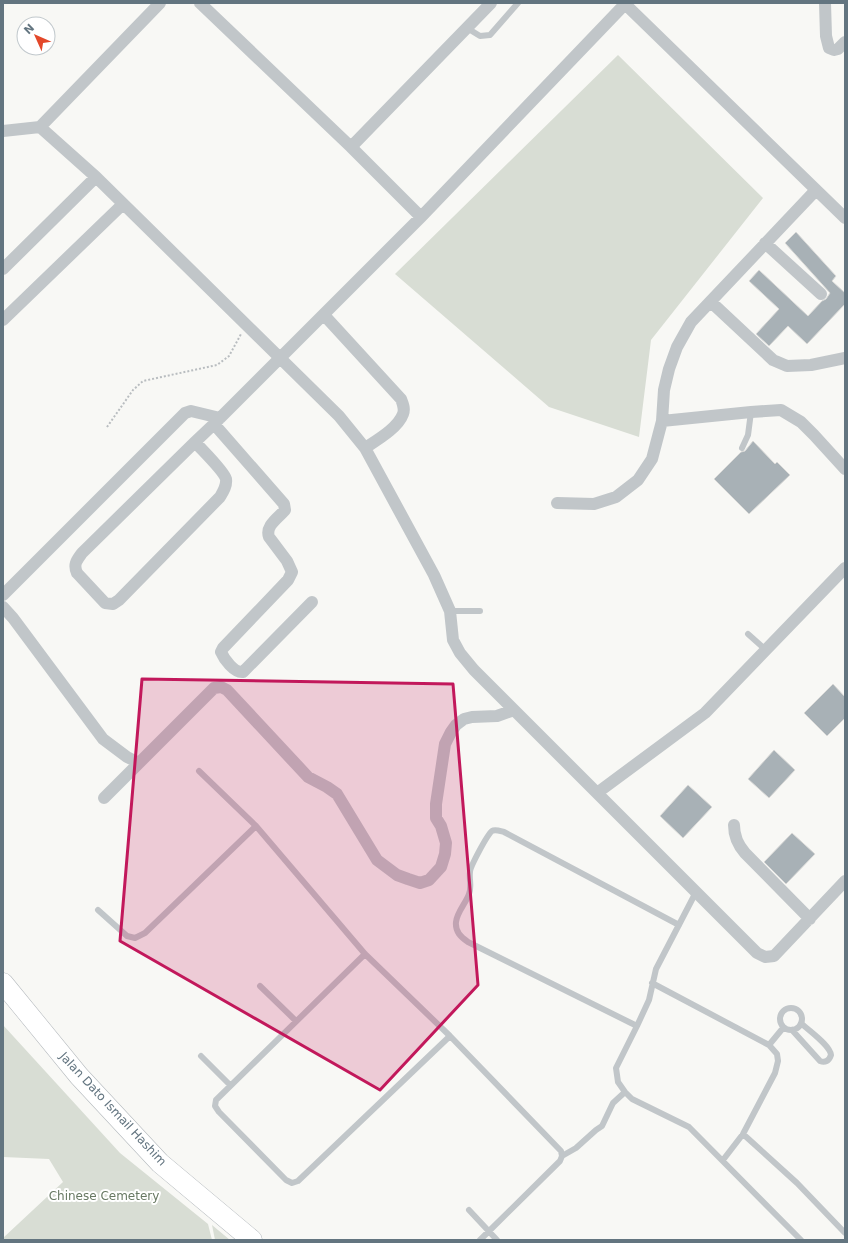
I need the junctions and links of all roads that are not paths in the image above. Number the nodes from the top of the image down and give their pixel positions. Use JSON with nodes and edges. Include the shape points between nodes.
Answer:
{"nodes":[{"id":1,"x":160,"y":3,"type":"edge"},
{"id":2,"x":200,"y":3,"type":"edge"},
{"id":3,"x":491,"y":3,"type":"edge"},
{"id":4,"x":518,"y":3,"type":"edge"},
{"id":5,"x":825,"y":3,"type":"edge"},
{"id":6,"x":624,"y":4,"type":"edge"},
{"id":7,"x":467,"y":28,"type":"junction"},
{"id":8,"x":845,"y":42,"type":"edge"},
{"id":9,"x":40,"y":127,"type":"junction"},
{"id":10,"x":3,"y":131,"type":"edge"},
{"id":11,"x":351,"y":147,"type":"junction"},
{"id":12,"x":96,"y":177,"type":"junction"},
{"id":13,"x":816,"y":190,"type":"junction"},
{"id":14,"x":123,"y":204,"type":"junction"},
{"id":15,"x":421,"y":217,"type":"junction"},
{"id":16,"x":845,"y":218,"type":"edge"},
{"id":17,"x":765,"y":243,"type":"junction"},
{"id":18,"x":3,"y":269,"type":"edge"},
{"id":19,"x":821,"y":294,"type":"dead end"},
{"id":20,"x":710,"y":302,"type":"junction"},
{"id":21,"x":324,"y":315,"type":"junction"},
{"id":22,"x":3,"y":320,"type":"edge"},
{"id":23,"x":280,"y":358,"type":"junction"},
{"id":24,"x":845,"y":358,"type":"edge"},
{"id":25,"x":750,"y":412,"type":"junction"},
{"id":26,"x":217,"y":421,"type":"junction"},
{"id":27,"x":662,"y":421,"type":"junction"},
{"id":28,"x":195,"y":442,"type":"junction"},
{"id":29,"x":366,"y":448,"type":"junction"},
{"id":30,"x":742,"y":448,"type":"dead end"},
{"id":31,"x":845,"y":469,"type":"edge"},
{"id":32,"x":557,"y":503,"type":"dead end"},
{"id":33,"x":845,"y":568,"type":"edge"},
{"id":34,"x":3,"y":595,"type":"edge"},
{"id":35,"x":312,"y":602,"type":"dead end"},
{"id":36,"x":3,"y":607,"type":"edge"},
{"id":37,"x":450,"y":611,"type":"junction"},
{"id":38,"x":480,"y":611,"type":"dead end"},
{"id":39,"x":748,"y":634,"type":"dead end"},
{"id":40,"x":766,"y":650,"type":"junction"},
{"id":41,"x":514,"y":710,"type":"junction"},
{"id":42,"x":139,"y":763,"type":"junction"},
{"id":43,"x":199,"y":771,"type":"dead end"},
{"id":44,"x":597,"y":793,"type":"junction"},
{"id":45,"x":104,"y":798,"type":"dead end"},
{"id":46,"x":734,"y":825,"type":"dead end"},
{"id":47,"x":256,"y":826,"type":"junction"},
{"id":48,"x":845,"y":881,"type":"edge"},
{"id":49,"x":696,"y":892,"type":"junction"},
{"id":50,"x":98,"y":910,"type":"dead end"},
{"id":51,"x":810,"y":919,"type":"junction"},
{"id":52,"x":679,"y":925,"type":"junction"},
{"id":53,"x":365,"y":954,"type":"junction"},
{"id":54,"x":652,"y":982,"type":"junction"},
{"id":55,"x":3,"y":983,"type":"edge"},
{"id":56,"x":260,"y":986,"type":"dead end"},
{"id":57,"x":296,"y":1021,"type":"junction"},
{"id":58,"x":801,"y":1024,"type":"junction"},
{"id":59,"x":637,"y":1026,"type":"junction"},
{"id":60,"x":783,"y":1028,"type":"junction"},
{"id":61,"x":792,"y":1030,"type":"junction"},
{"id":62,"x":450,"y":1036,"type":"junction"},
{"id":63,"x":769,"y":1045,"type":"junction"},
{"id":64,"x":201,"y":1056,"type":"dead end"},
{"id":65,"x":230,"y":1085,"type":"junction"},
{"id":66,"x":625,"y":1092,"type":"junction"},
{"id":67,"x":743,"y":1134,"type":"junction"},
{"id":68,"x":562,"y":1156,"type":"junction"},
{"id":69,"x":723,"y":1160,"type":"junction"},
{"id":70,"x":469,"y":1210,"type":"dead end"},
{"id":71,"x":490,"y":1232,"type":"junction"},
{"id":72,"x":845,"y":1233,"type":"edge"},
{"id":73,"x":252,"y":1240,"type":"edge"},
{"id":74,"x":480,"y":1240,"type":"edge"},
{"id":75,"x":497,"y":1240,"type":"edge"},
{"id":76,"x":801,"y":1240,"type":"edge"}],
"edges":[{"from":1,"to":9,"type":"street"},
{"from":2,"to":11,"type":"street"},
{"from":3,"to":7,"type":"street"},
{"from":4,"to":7,"type":"lane","via":[[490,35],[480,36]]},
{"from":5,"to":8,"type":"street","via":[[829,48],[838,49]]},
{"from":6,"to":13,"type":"street"},
{"from":6,"to":15,"type":"street"},
{"from":7,"to":11,"type":"street"},
{"from":9,"to":10,"type":"street"},
{"from":9,"to":12,"type":"street"},
{"from":11,"to":15,"type":"street"},
{"from":12,"to":14,"type":"street"},
{"from":12,"to":18,"type":"street"},
{"from":13,"to":16,"type":"street"},
{"from":13,"to":17,"type":"street"},
{"from":14,"to":22,"type":"street"},
{"from":14,"to":23,"type":"street"},
{"from":15,"to":21,"type":"street"},
{"from":17,"to":19,"type":"street"},
{"from":17,"to":20,"type":"street"},
{"from":20,"to":24,"type":"street","via":[[773,360],[787,366],[811,365]]},
{"from":20,"to":27,"type":"street","via":[[691,322],[676,347],[664,390]]},
{"from":21,"to":23,"type":"street"},
{"from":21,"to":29,"type":"street","via":[[401,399],[404,406],[403,414],[393,428]]},
{"from":23,"to":26,"type":"street"},
{"from":23,"to":29,"type":"street","via":[[339,416]]},
{"from":25,"to":27,"type":"street"},
{"from":25,"to":30,"type":"lane","via":[[748,435]]},
{"from":25,"to":31,"type":"street","via":[[781,410],[801,422]]},
{"from":26,"to":28,"type":"street"},
{"from":26,"to":34,"type":"street","via":[[191,411],[185,413]]},
{"from":26,"to":35,"type":"street","via":[[284,504],[285,510],[267,532],[292,572],[288,580],[223,648],[223,657],[236,671],[243,672]]},
{"from":27,"to":32,"type":"street","via":[[652,459],[638,480],[616,497],[594,504]]},
{"from":28,"to":28,"type":"street","via":[[82,553],[75,563],[77,573],[105,603],[113,604],[119,600],[223,493],[226,480]]},
{"from":29,"to":37,"type":"street","via":[[434,575]]},
{"from":33,"to":40,"type":"street"},
{"from":36,"to":42,"type":"street","via":[[103,739]]},
{"from":37,"to":38,"type":"lane"},
{"from":37,"to":41,"type":"street","via":[[453,640],[460,653]]},
{"from":39,"to":40,"type":"lane"},
{"from":40,"to":44,"type":"street","via":[[705,713]]},
{"from":41,"to":42,"type":"street","via":[[497,716],[464,719],[451,732],[445,744],[436,804],[436,818],[446,843],[445,854],[441,868],[435,875],[420,883],[397,875],[377,860],[337,794],[308,777],[227,690],[221,687],[214,688]]},
{"from":41,"to":44,"type":"street"},
{"from":42,"to":45,"type":"street"},
{"from":43,"to":47,"type":"lane"},
{"from":44,"to":49,"type":"street"},
{"from":46,"to":51,"type":"street","via":[[738,845]]},
{"from":47,"to":50,"type":"lane","via":[[145,933],[136,938],[126,936]]},
{"from":47,"to":53,"type":"lane"},
{"from":48,"to":51,"type":"street"},
{"from":49,"to":51,"type":"street","via":[[757,953],[765,957],[774,956]]},
{"from":49,"to":52,"type":"lane"},
{"from":52,"to":54,"type":"lane"},
{"from":52,"to":59,"type":"lane","via":[[504,832],[496,830],[487,837],[473,864],[469,893],[456,922],[460,936]]},
{"from":53,"to":57,"type":"lane"},
{"from":53,"to":62,"type":"lane"},
{"from":54,"to":59,"type":"lane","via":[[649,1000]]},
{"from":54,"to":63,"type":"lane"},
{"from":55,"to":73,"type":"main road","name":"Jalan Dato Ismail Hashim","via":[[79,1076],[160,1163]]},
{"from":56,"to":57,"type":"lane"},
{"from":57,"to":65,"type":"lane"},
{"from":58,"to":60,"type":"lane","via":[[802,1016],[798,1010],[785,1009],[780,1014]]},
{"from":58,"to":61,"type":"lane"},
{"from":58,"to":61,"type":"lane","via":[[831,1052],[827,1061],[820,1061]]},
{"from":59,"to":66,"type":"lane","via":[[616,1068],[618,1082]]},
{"from":60,"to":61,"type":"lane"},
{"from":60,"to":63,"type":"lane"},
{"from":62,"to":65,"type":"lane","via":[[298,1181],[292,1183],[286,1180],[215,1106],[216,1100]]},
{"from":62,"to":68,"type":"lane","via":[[561,1151]]},
{"from":63,"to":67,"type":"lane","via":[[777,1054],[775,1073]]},
{"from":64,"to":65,"type":"lane"},
{"from":66,"to":68,"type":"lane","via":[[613,1103],[602,1126]]},
{"from":66,"to":69,"type":"lane","via":[[632,1099],[690,1127]]},
{"from":67,"to":69,"type":"lane"},
{"from":67,"to":72,"type":"lane","via":[[797,1183]]},
{"from":68,"to":71,"type":"lane","via":[[560,1162]]},
{"from":69,"to":76,"type":"lane"},
{"from":70,"to":71,"type":"lane"},
{"from":71,"to":74,"type":"lane"},
{"from":71,"to":75,"type":"lane"}]}
